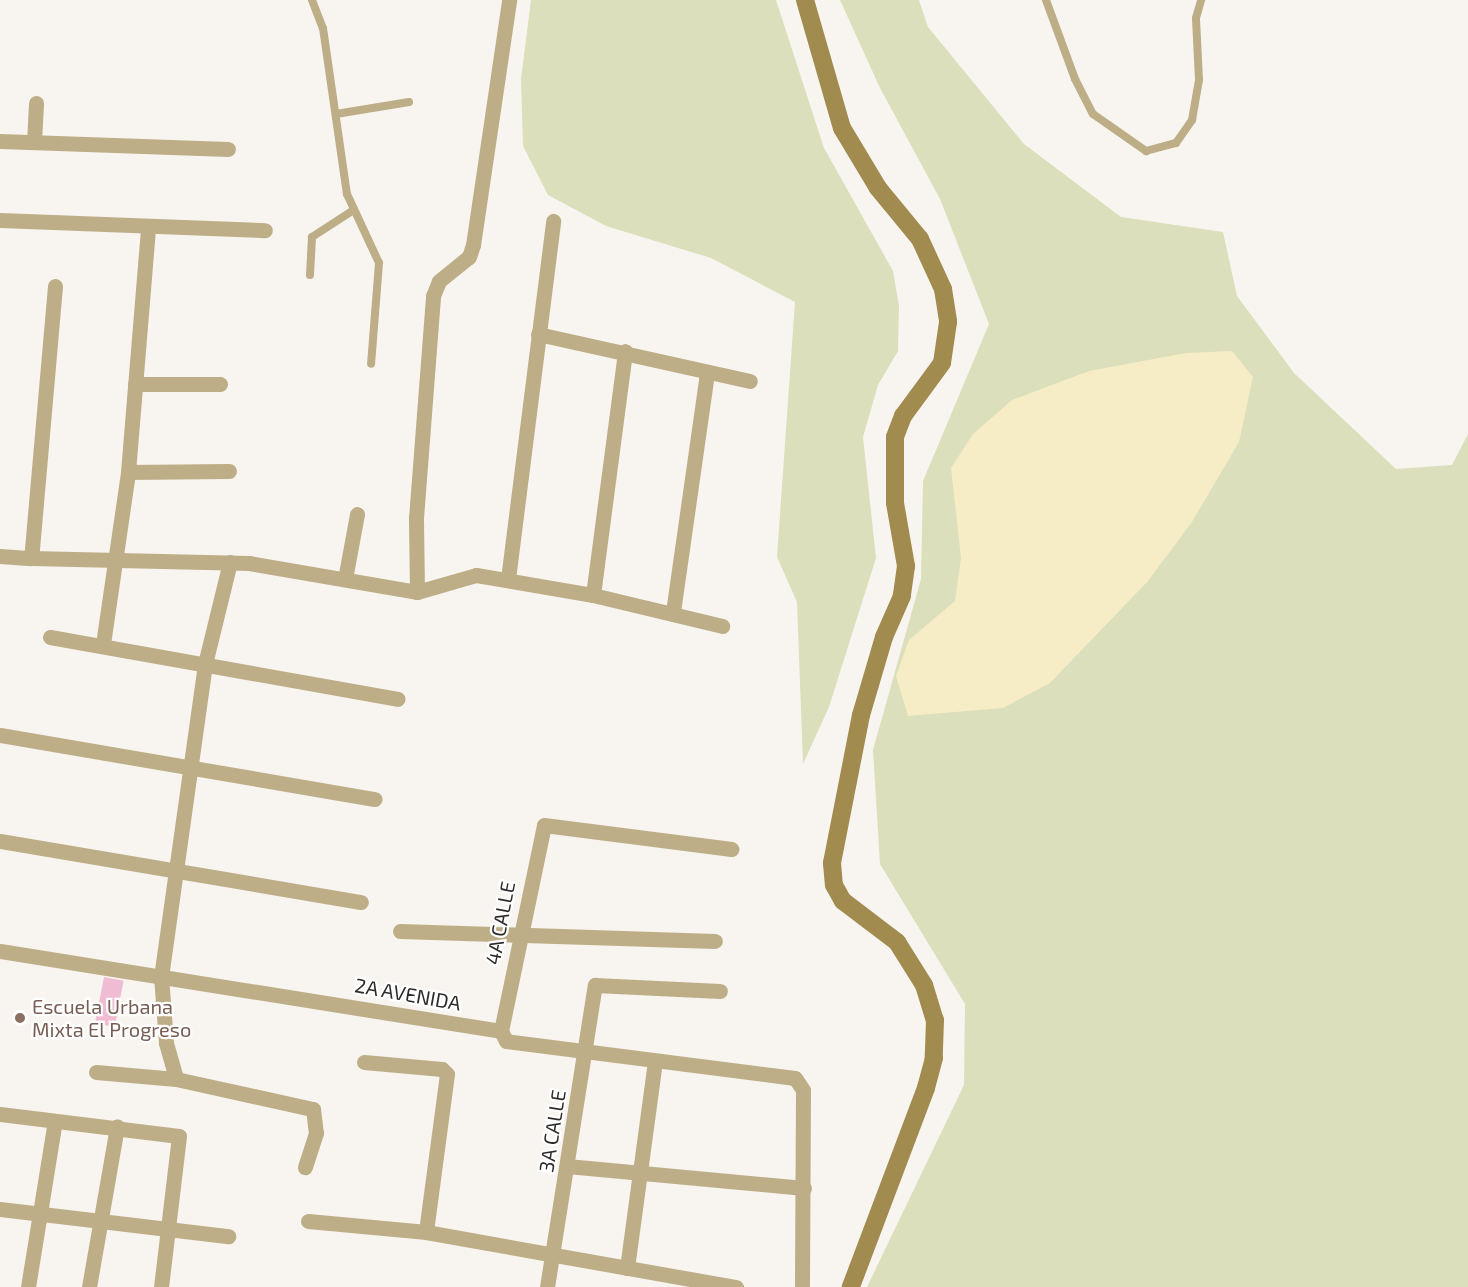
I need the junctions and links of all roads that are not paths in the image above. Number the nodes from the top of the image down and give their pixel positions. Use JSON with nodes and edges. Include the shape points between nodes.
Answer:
{"nodes":[{"id":1,"x":312,"y":0,"type":"edge"},
{"id":2,"x":509,"y":0,"type":"edge"},
{"id":3,"x":805,"y":0,"type":"edge"},
{"id":4,"x":1046,"y":0,"type":"edge"},
{"id":5,"x":1201,"y":0,"type":"edge"},
{"id":6,"x":409,"y":102,"type":"dead end"},
{"id":7,"x":36,"y":103,"type":"dead end"},
{"id":8,"x":336,"y":114,"type":"junction"},
{"id":9,"x":0,"y":141,"type":"edge"},
{"id":10,"x":34,"y":142,"type":"junction"},
{"id":11,"x":228,"y":149,"type":"dead end"},
{"id":12,"x":352,"y":211,"type":"junction"},
{"id":13,"x":0,"y":220,"type":"edge"},
{"id":14,"x":553,"y":221,"type":"dead end"},
{"id":15,"x":148,"y":227,"type":"junction"},
{"id":16,"x":265,"y":230,"type":"dead end"},
{"id":17,"x":310,"y":275,"type":"dead end"},
{"id":18,"x":55,"y":286,"type":"dead end"},
{"id":19,"x":538,"y":334,"type":"junction"},
{"id":20,"x":625,"y":351,"type":"junction"},
{"id":21,"x":371,"y":364,"type":"dead end"},
{"id":22,"x":707,"y":372,"type":"junction"},
{"id":23,"x":750,"y":381,"type":"dead end"},
{"id":24,"x":135,"y":384,"type":"junction"},
{"id":25,"x":220,"y":384,"type":"dead end"},
{"id":26,"x":230,"y":471,"type":"dead end"},
{"id":27,"x":128,"y":472,"type":"junction"},
{"id":28,"x":357,"y":514,"type":"dead end"},
{"id":29,"x":0,"y":556,"type":"edge"},
{"id":30,"x":31,"y":558,"type":"junction"},
{"id":31,"x":118,"y":560,"type":"junction"},
{"id":32,"x":230,"y":562,"type":"junction"},
{"id":33,"x":345,"y":579,"type":"junction"},
{"id":34,"x":508,"y":579,"type":"junction"},
{"id":35,"x":417,"y":592,"type":"junction"},
{"id":36,"x":593,"y":595,"type":"junction"},
{"id":37,"x":672,"y":612,"type":"junction"},
{"id":38,"x":722,"y":626,"type":"dead end"},
{"id":39,"x":50,"y":637,"type":"dead end"},
{"id":40,"x":103,"y":644,"type":"junction"},
{"id":41,"x":205,"y":664,"type":"junction"},
{"id":42,"x":398,"y":699,"type":"dead end"},
{"id":43,"x":0,"y":735,"type":"edge"},
{"id":44,"x":193,"y":766,"type":"junction"},
{"id":45,"x":375,"y":799,"type":"dead end"},
{"id":46,"x":0,"y":841,"type":"edge"},
{"id":47,"x":731,"y":849,"type":"dead end"},
{"id":48,"x":176,"y":870,"type":"junction"},
{"id":49,"x":361,"y":902,"type":"dead end"},
{"id":50,"x":400,"y":931,"type":"dead end"},
{"id":51,"x":519,"y":931,"type":"junction"},
{"id":52,"x":715,"y":941,"type":"dead end"},
{"id":53,"x":0,"y":951,"type":"edge"},
{"id":54,"x":161,"y":976,"type":"junction"},
{"id":55,"x":720,"y":991,"type":"dead end"},
{"id":56,"x":501,"y":1031,"type":"junction"},
{"id":57,"x":586,"y":1052,"type":"junction"},
{"id":58,"x":655,"y":1061,"type":"junction"},
{"id":59,"x":364,"y":1062,"type":"dead end"},
{"id":60,"x":96,"y":1072,"type":"dead end"},
{"id":61,"x":176,"y":1079,"type":"junction"},
{"id":62,"x":0,"y":1114,"type":"edge"},
{"id":63,"x":55,"y":1121,"type":"junction"},
{"id":64,"x":117,"y":1126,"type":"junction"},
{"id":65,"x":567,"y":1166,"type":"junction"},
{"id":66,"x":305,"y":1167,"type":"dead end"},
{"id":67,"x":637,"y":1172,"type":"junction"},
{"id":68,"x":804,"y":1188,"type":"junction"},
{"id":69,"x":0,"y":1209,"type":"edge"},
{"id":70,"x":41,"y":1214,"type":"junction"},
{"id":71,"x":100,"y":1220,"type":"junction"},
{"id":72,"x":308,"y":1221,"type":"dead end"},
{"id":73,"x":168,"y":1228,"type":"junction"},
{"id":74,"x":426,"y":1232,"type":"junction"},
{"id":75,"x":228,"y":1236,"type":"dead end"},
{"id":76,"x":552,"y":1256,"type":"junction"},
{"id":77,"x":627,"y":1268,"type":"junction"},
{"id":78,"x":28,"y":1287,"type":"edge"},
{"id":79,"x":89,"y":1287,"type":"edge"},
{"id":80,"x":161,"y":1287,"type":"edge"},
{"id":81,"x":547,"y":1287,"type":"edge"},
{"id":82,"x":736,"y":1287,"type":"edge"},
{"id":83,"x":802,"y":1287,"type":"edge"},
{"id":84,"x":851,"y":1287,"type":"edge"}],
"edges":[{"from":1,"to":8,"type":"lane","via":[[323,28]]},
{"from":2,"to":35,"type":"street","via":[[469,257],[440,281],[433,296],[417,506]]},
{"from":3,"to":84,"type":"main road","via":[[842,128],[878,188],[920,239],[943,289],[948,322],[942,363],[903,416],[895,437],[895,503],[906,566],[902,596],[884,637],[861,715],[832,863],[834,885],[843,901],[897,942],[924,985],[935,1020],[934,1058],[926,1088]]},
{"from":4,"to":5,"type":"lane","via":[[1093,114],[1146,151],[1176,143],[1192,120],[1199,80],[1196,18]]},
{"from":6,"to":8,"type":"lane"},
{"from":7,"to":10,"type":"street"},
{"from":8,"to":12,"type":"lane"},
{"from":9,"to":10,"type":"street"},
{"from":10,"to":11,"type":"street"},
{"from":12,"to":17,"type":"lane","via":[[312,237]]},
{"from":12,"to":21,"type":"lane","via":[[374,245],[379,263]]},
{"from":13,"to":15,"type":"street"},
{"from":14,"to":19,"type":"street"},
{"from":15,"to":16,"type":"street"},
{"from":15,"to":24,"type":"street"},
{"from":18,"to":30,"type":"street"},
{"from":19,"to":20,"type":"street"},
{"from":19,"to":34,"type":"street"},
{"from":20,"to":22,"type":"street"},
{"from":20,"to":36,"type":"street"},
{"from":22,"to":23,"type":"street"},
{"from":22,"to":37,"type":"street"},
{"from":24,"to":25,"type":"street"},
{"from":24,"to":27,"type":"street"},
{"from":26,"to":27,"type":"street"},
{"from":27,"to":31,"type":"street"},
{"from":28,"to":33,"type":"street"},
{"from":29,"to":30,"type":"street"},
{"from":30,"to":31,"type":"street"},
{"from":31,"to":32,"type":"street"},
{"from":31,"to":40,"type":"street"},
{"from":32,"to":33,"type":"street"},
{"from":32,"to":41,"type":"street"},
{"from":33,"to":35,"type":"street"},
{"from":34,"to":35,"type":"street","via":[[460,577]]},
{"from":34,"to":36,"type":"street"},
{"from":36,"to":37,"type":"street"},
{"from":37,"to":38,"type":"street"},
{"from":39,"to":40,"type":"street"},
{"from":40,"to":41,"type":"street"},
{"from":41,"to":42,"type":"street"},
{"from":41,"to":44,"type":"street"},
{"from":43,"to":44,"type":"street"},
{"from":44,"to":45,"type":"street"},
{"from":44,"to":48,"type":"street"},
{"from":46,"to":48,"type":"street"},
{"from":47,"to":51,"type":"street","name":"4A CALLE","via":[[544,825]]},
{"from":48,"to":49,"type":"street"},
{"from":48,"to":54,"type":"street"},
{"from":50,"to":51,"type":"street"},
{"from":51,"to":52,"type":"street"},
{"from":51,"to":56,"type":"street","name":"4A CALLE"},
{"from":53,"to":54,"type":"street","name":"2A AVENIDA"},
{"from":54,"to":56,"type":"street","name":"2A AVENIDA"},
{"from":54,"to":61,"type":"street","via":[[166,1043]]},
{"from":55,"to":57,"type":"street","name":"3A CALLE","via":[[598,982]]},
{"from":56,"to":57,"type":"street","name":"2A AVENIDA","via":[[506,1041]]},
{"from":57,"to":58,"type":"street","name":"2A AVENIDA"},
{"from":57,"to":65,"type":"street","name":"3A CALLE"},
{"from":58,"to":67,"type":"street"},
{"from":58,"to":68,"type":"street","name":"2A AVENIDA","via":[[790,1076],[800,1082]]},
{"from":59,"to":74,"type":"street","via":[[442,1069],[447,1074]]},
{"from":60,"to":61,"type":"street"},
{"from":61,"to":66,"type":"street","via":[[313,1108],[316,1133]]},
{"from":62,"to":63,"type":"street"},
{"from":63,"to":64,"type":"street"},
{"from":63,"to":70,"type":"street"},
{"from":64,"to":71,"type":"street"},
{"from":64,"to":73,"type":"street","via":[[180,1138]]},
{"from":65,"to":67,"type":"street"},
{"from":65,"to":76,"type":"street","name":"3A CALLE"},
{"from":67,"to":68,"type":"street"},
{"from":67,"to":77,"type":"street"},
{"from":68,"to":83,"type":"street"},
{"from":69,"to":70,"type":"street"},
{"from":70,"to":71,"type":"street"},
{"from":70,"to":78,"type":"street"},
{"from":71,"to":73,"type":"street"},
{"from":71,"to":79,"type":"street"},
{"from":72,"to":74,"type":"street"},
{"from":73,"to":75,"type":"street"},
{"from":73,"to":80,"type":"street"},
{"from":74,"to":76,"type":"street"},
{"from":76,"to":77,"type":"street"},
{"from":76,"to":81,"type":"street","name":"3A CALLE"},
{"from":77,"to":82,"type":"street"}]}
